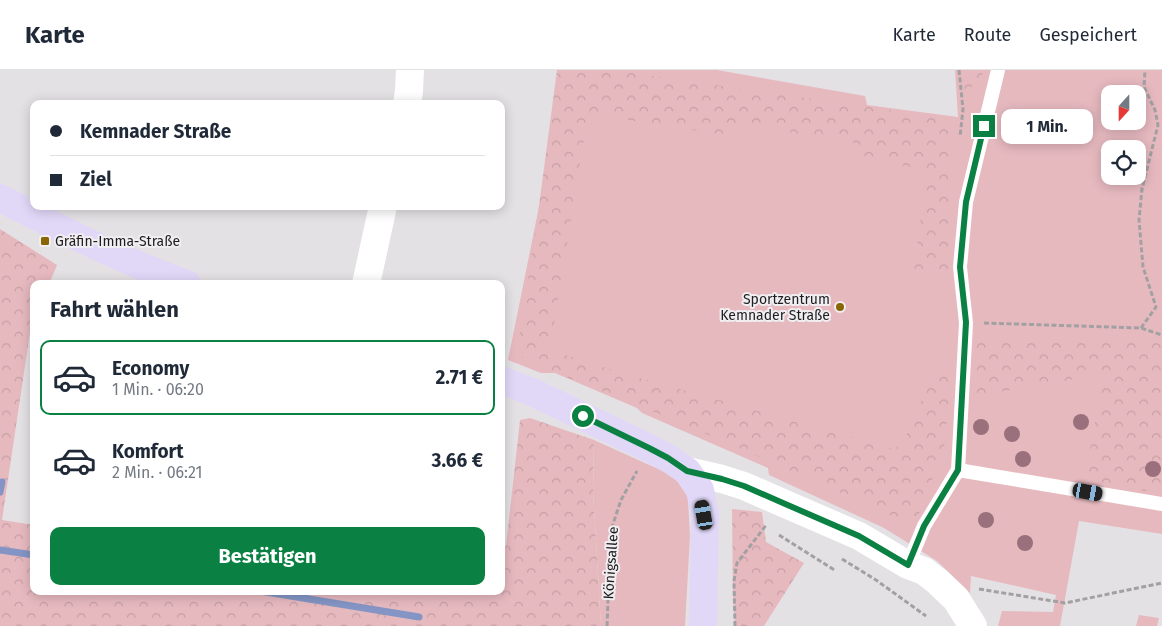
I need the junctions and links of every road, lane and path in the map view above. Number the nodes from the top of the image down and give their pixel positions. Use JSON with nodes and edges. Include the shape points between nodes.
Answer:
{"nodes":[{"id":1,"x":410,"y":70,"type":"edge"},
{"id":2,"x":959,"y":70,"type":"edge"},
{"id":3,"x":998,"y":70,"type":"edge"},
{"id":4,"x":1145,"y":70,"type":"edge"},
{"id":5,"x":407,"y":100,"type":"edge"},
{"id":6,"x":963,"y":109,"type":"dead end"},
{"id":7,"x":0,"y":198,"type":"edge"},
{"id":8,"x":382,"y":210,"type":"edge"},
{"id":9,"x":177,"y":280,"type":"edge"},
{"id":10,"x":367,"y":280,"type":"edge"},
{"id":11,"x":966,"y":322,"type":"junction"},
{"id":12,"x":1141,"y":328,"type":"junction"},
{"id":13,"x":1162,"y":334,"type":"edge"},
{"id":14,"x":505,"y":381,"type":"edge"},
{"id":15,"x":649,"y":448,"type":"junction"},
{"id":16,"x":958,"y":470,"type":"junction"},
{"id":17,"x":687,"y":471,"type":"junction"},
{"id":18,"x":783,"y":503,"type":"junction"},
{"id":19,"x":1162,"y":504,"type":"edge"},
{"id":20,"x":779,"y":535,"type":"dead end"},
{"id":21,"x":836,"y":555,"type":"dead end"},
{"id":22,"x":908,"y":565,"type":"junction"},
{"id":23,"x":836,"y":571,"type":"dead end"},
{"id":24,"x":1162,"y":583,"type":"edge"},
{"id":25,"x":956,"y":599,"type":"junction"},
{"id":26,"x":926,"y":616,"type":"dead end"},
{"id":27,"x":607,"y":626,"type":"edge"},
{"id":28,"x":703,"y":626,"type":"edge"},
{"id":29,"x":735,"y":626,"type":"edge"},
{"id":30,"x":974,"y":626,"type":"edge"}],
"edges":[{"from":1,"to":5,"type":"street"},
{"from":2,"to":6,"type":"path"},
{"from":3,"to":11,"type":"lane","via":[[966,202],[960,267]]},
{"from":4,"to":12,"type":"path","via":[[1144,87],[1156,110],[1158,125],[1142,189],[1139,220],[1144,266],[1156,307]]},
{"from":7,"to":9,"type":"main road","via":[[118,256]]},
{"from":8,"to":10,"type":"street"},
{"from":11,"to":12,"type":"path"},
{"from":11,"to":16,"type":"lane"},
{"from":12,"to":13,"type":"path"},
{"from":14,"to":15,"type":"main road","via":[[534,392]]},
{"from":15,"to":17,"type":"main road"},
{"from":15,"to":27,"type":"path","name":"Königsallee","via":[[621,500],[613,524]]},
{"from":16,"to":19,"type":"lane"},
{"from":16,"to":22,"type":"lane","via":[[924,526]]},
{"from":17,"to":18,"type":"street","via":[[744,486]]},
{"from":17,"to":28,"type":"main road","via":[[700,490],[704,515]]},
{"from":18,"to":22,"type":"street","via":[[859,536]]},
{"from":18,"to":29,"type":"path","via":[[737,564]]},
{"from":20,"to":23,"type":"path"},
{"from":21,"to":26,"type":"path"},
{"from":22,"to":25,"type":"street","via":[[924,571]]},
{"from":24,"to":25,"type":"path","via":[[1065,604],[979,589]]},
{"from":25,"to":30,"type":"street"}]}
